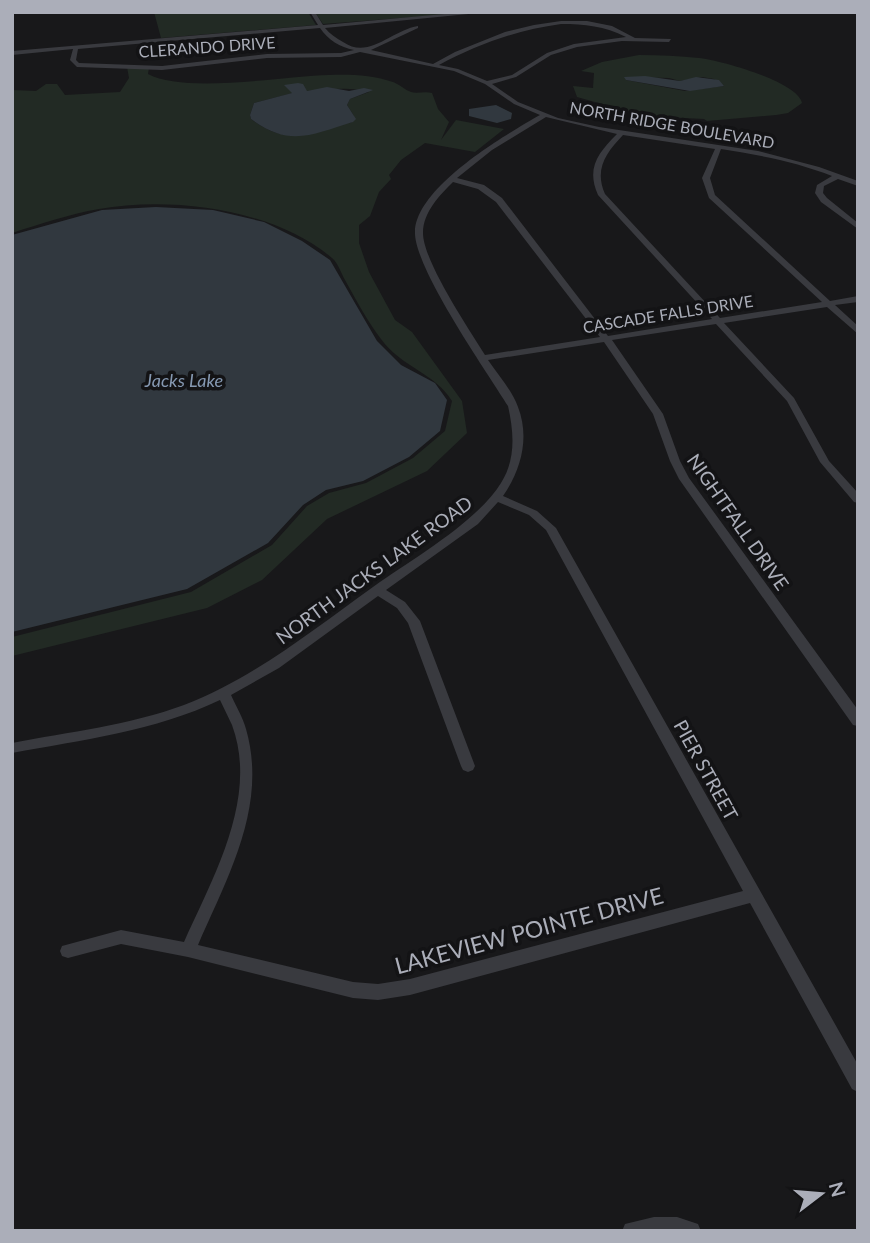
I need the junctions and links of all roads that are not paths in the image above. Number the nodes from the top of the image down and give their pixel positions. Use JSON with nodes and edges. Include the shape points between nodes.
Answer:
{"nodes":[{"id":1,"x":312,"y":12,"type":"edge"},
{"id":2,"x":487,"y":12,"type":"edge"},
{"id":3,"x":322,"y":26,"type":"junction"},
{"id":4,"x":416,"y":27,"type":"dead end"},
{"id":5,"x":633,"y":39,"type":"junction"},
{"id":6,"x":669,"y":40,"type":"dead end"},
{"id":7,"x":76,"y":47,"type":"junction"},
{"id":8,"x":360,"y":52,"type":"junction"},
{"id":9,"x":12,"y":53,"type":"edge"},
{"id":10,"x":436,"y":64,"type":"junction"},
{"id":11,"x":486,"y":83,"type":"junction"},
{"id":12,"x":545,"y":115,"type":"junction"},
{"id":13,"x":621,"y":133,"type":"junction"},
{"id":14,"x":719,"y":147,"type":"junction"},
{"id":15,"x":838,"y":176,"type":"junction"},
{"id":16,"x":452,"y":179,"type":"junction"},
{"id":17,"x":858,"y":184,"type":"edge"},
{"id":18,"x":858,"y":227,"type":"edge"},
{"id":19,"x":858,"y":299,"type":"edge"},
{"id":20,"x":828,"y":303,"type":"junction"},
{"id":21,"x":718,"y":320,"type":"junction"},
{"id":22,"x":858,"y":331,"type":"edge"},
{"id":23,"x":603,"y":337,"type":"junction"},
{"id":24,"x":484,"y":358,"type":"junction"},
{"id":25,"x":499,"y":498,"type":"junction"},
{"id":26,"x":858,"y":499,"type":"edge"},
{"id":27,"x":377,"y":590,"type":"junction"},
{"id":28,"x":223,"y":693,"type":"junction"},
{"id":29,"x":856,"y":715,"type":"edge"},
{"id":30,"x":12,"y":748,"type":"edge"},
{"id":31,"x":468,"y":766,"type":"dead end"},
{"id":32,"x":754,"y":895,"type":"junction"},
{"id":33,"x":188,"y":950,"type":"junction"},
{"id":34,"x":68,"y":951,"type":"dead end"},
{"id":35,"x":858,"y":1083,"type":"edge"},
{"id":36,"x":632,"y":1231,"type":"edge"},
{"id":37,"x":691,"y":1231,"type":"edge"}],
"edges":[{"from":1,"to":3,"type":"street"},
{"from":2,"to":3,"type":"street"},
{"from":3,"to":7,"type":"street"},
{"from":3,"to":8,"type":"street","via":[[336,42]]},
{"from":4,"to":8,"type":"street"},
{"from":5,"to":6,"type":"street"},
{"from":5,"to":10,"type":"street","via":[[601,22],[558,20],[498,33]]},
{"from":5,"to":11,"type":"street","via":[[566,48],[514,75]]},
{"from":7,"to":8,"type":"street","name":"CLERANDO DRIVE","via":[[73,60],[77,65],[153,68]]},
{"from":7,"to":9,"type":"street"},
{"from":8,"to":10,"type":"street"},
{"from":10,"to":11,"type":"street"},
{"from":11,"to":12,"type":"street","name":"NORTH RIDGE BOULEVARD"},
{"from":12,"to":13,"type":"street","name":"NORTH RIDGE BOULEVARD"},
{"from":12,"to":16,"type":"street","name":"NORTH JACKS LAKE ROAD","via":[[515,130]]},
{"from":13,"to":14,"type":"street","name":"NORTH RIDGE BOULEVARD"},
{"from":13,"to":21,"type":"street","via":[[597,165],[598,188]]},
{"from":14,"to":15,"type":"street","name":"NORTH RIDGE BOULEVARD","via":[[779,158]]},
{"from":14,"to":20,"type":"street","via":[[706,178],[712,196]]},
{"from":15,"to":17,"type":"street","name":"NORTH RIDGE BOULEVARD"},
{"from":15,"to":18,"type":"street","via":[[821,185],[819,193]]},
{"from":16,"to":23,"type":"street","name":"NIGHTFALL DRIVE","via":[[481,187],[499,200]]},
{"from":16,"to":24,"type":"street","name":"NORTH JACKS LAKE ROAD","via":[[424,212],[420,242],[428,264]]},
{"from":19,"to":20,"type":"street","name":"CASCADE FALLS DRIVE"},
{"from":20,"to":21,"type":"street","name":"CASCADE FALLS DRIVE"},
{"from":20,"to":22,"type":"street"},
{"from":21,"to":23,"type":"street","name":"CASCADE FALLS DRIVE"},
{"from":21,"to":26,"type":"street","via":[[791,400],[825,462]]},
{"from":23,"to":24,"type":"street","name":"CASCADE FALLS DRIVE"},
{"from":23,"to":29,"type":"street","name":"NIGHTFALL DRIVE","via":[[655,407],[684,479]]},
{"from":24,"to":25,"type":"street","name":"NORTH JACKS LAKE ROAD","via":[[513,406],[519,430],[518,454]]},
{"from":25,"to":27,"type":"street","name":"NORTH JACKS LAKE ROAD"},
{"from":25,"to":32,"type":"street","name":"PIER STREET","via":[[533,513],[551,528]]},
{"from":27,"to":28,"type":"street","name":"NORTH JACKS LAKE ROAD","via":[[274,665]]},
{"from":27,"to":31,"type":"street","via":[[401,605],[414,621]]},
{"from":28,"to":30,"type":"street","name":"NORTH JACKS LAKE ROAD","via":[[173,714]]},
{"from":28,"to":33,"type":"street","via":[[238,717],[247,747],[249,782],[240,824]]},
{"from":32,"to":33,"type":"street","name":"LAKEVIEW POINTE DRIVE","via":[[411,988],[378,992]]},
{"from":32,"to":35,"type":"street","name":"PIER STREET"},
{"from":33,"to":34,"type":"street","name":"LAKEVIEW POINTE DRIVE","via":[[121,937]]},
{"from":36,"to":37,"type":"street","via":[[647,1226]]}]}
